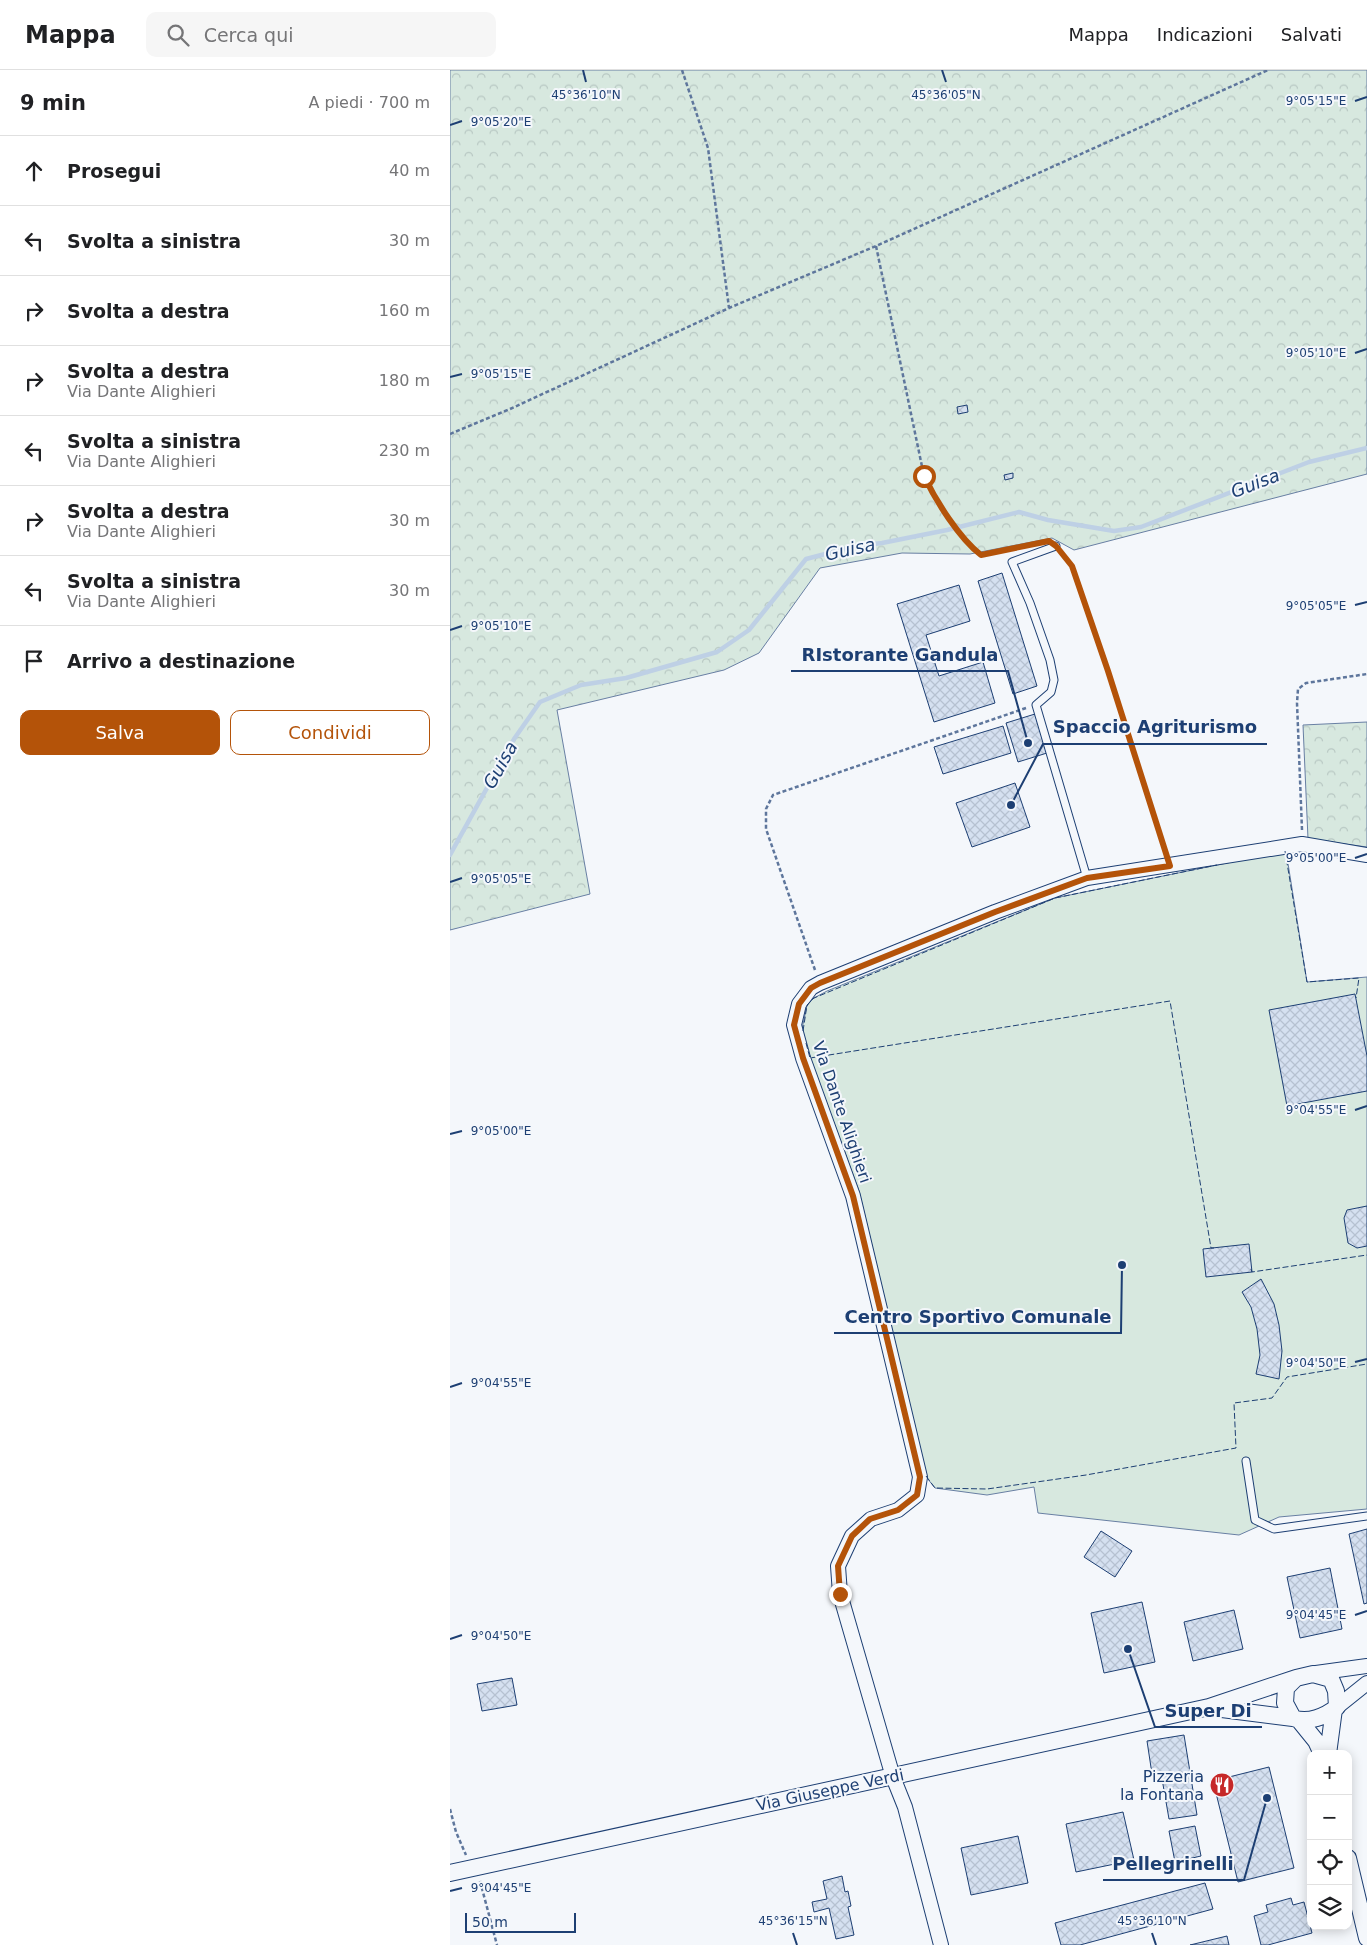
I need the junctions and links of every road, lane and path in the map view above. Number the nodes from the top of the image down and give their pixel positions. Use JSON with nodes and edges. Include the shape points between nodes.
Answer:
{"nodes":[{"id":1,"x":682,"y":70,"type":"edge"},
{"id":2,"x":1268,"y":70,"type":"edge"},
{"id":3,"x":876,"y":246,"type":"junction"},
{"id":4,"x":729,"y":308,"type":"junction"},
{"id":5,"x":450,"y":434,"type":"edge"},
{"id":6,"x":1056,"y":546,"type":"joint"},
{"id":7,"x":1020,"y":547,"type":"dead end"},
{"id":8,"x":1367,"y":674,"type":"edge"},
{"id":9,"x":1036,"y":705,"type":"junction"},
{"id":10,"x":1302,"y":844,"type":"junction"},
{"id":11,"x":1367,"y":855,"type":"edge"},
{"id":12,"x":1170,"y":866,"type":"junction"},
{"id":13,"x":1087,"y":878,"type":"junction"},
{"id":14,"x":820,"y":983,"type":"junction"},
{"id":15,"x":1246,"y":1461,"type":"dead end"},
{"id":16,"x":1367,"y":1516,"type":"edge"},
{"id":17,"x":1367,"y":1666,"type":"edge"},
{"id":18,"x":1313,"y":1674,"type":"junction"},
{"id":19,"x":1296,"y":1678,"type":"junction"},
{"id":20,"x":1367,"y":1683,"type":"edge"},
{"id":21,"x":1209,"y":1707,"type":"junction"},
{"id":22,"x":1335,"y":1708,"type":"junction"},
{"id":23,"x":1296,"y":1719,"type":"junction"},
{"id":24,"x":1320,"y":1750,"type":"edge"},
{"id":25,"x":1329,"y":1750,"type":"edge"},
{"id":26,"x":893,"y":1777,"type":"junction"},
{"id":27,"x":450,"y":1809,"type":"edge"},
{"id":28,"x":476,"y":1867,"type":"junction"},
{"id":29,"x":450,"y":1873,"type":"edge"},
{"id":30,"x":1352,"y":1875,"type":"edge"},
{"id":31,"x":1367,"y":1938,"type":"edge"},
{"id":32,"x":497,"y":1945,"type":"edge"},
{"id":33,"x":941,"y":1945,"type":"edge"}],
"edges":[{"from":1,"to":4,"type":"path","via":[[708,148]]},
{"from":2,"to":3,"type":"path"},
{"from":3,"to":4,"type":"path"},
{"from":3,"to":7,"type":"path","via":[[924,476],[947,515],[981,555]]},
{"from":4,"to":5,"type":"path"},
{"from":6,"to":9,"type":"lane","via":[[1012,562],[1050,660],[1054,680],[1051,692]]},
{"from":6,"to":12,"type":"path","via":[[1072,566]]},
{"from":8,"to":10,"type":"path","via":[[1306,683],[1298,689]]},
{"from":9,"to":13,"type":"lane"},
{"from":9,"to":14,"type":"path","via":[[773,795],[766,809],[766,829]]},
{"from":10,"to":11,"type":"street","name":"Via Dante Alighieri"},
{"from":10,"to":12,"type":"street","name":"Via Dante Alighieri"},
{"from":12,"to":13,"type":"street","name":"Via Dante Alighieri"},
{"from":13,"to":14,"type":"street","name":"Via Dante Alighieri"},
{"from":14,"to":26,"type":"street","name":"Via Dante Alighieri","via":[[811,988],[799,1004],[794,1025],[853,1196],[920,1477],[917,1495],[898,1510],[870,1519],[852,1536],[838,1566],[840,1594]]},
{"from":15,"to":16,"type":"lane","via":[[1255,1520],[1274,1528]]},
{"from":17,"to":18,"type":"street"},
{"from":18,"to":19,"type":"street"},
{"from":18,"to":22,"type":"street","via":[[1331,1679],[1336,1691]]},
{"from":19,"to":21,"type":"street","name":"Via Giuseppe Verdi"},
{"from":19,"to":23,"type":"street","via":[[1286,1688],[1285,1703]]},
{"from":20,"to":22,"type":"street"},
{"from":21,"to":23,"type":"street","name":"Via Giuseppe Verdi"},
{"from":21,"to":26,"type":"street","name":"Via Giuseppe Verdi"},
{"from":22,"to":23,"type":"street","via":[[1318,1718]]},
{"from":22,"to":25,"type":"street"},
{"from":23,"to":24,"type":"street","via":[[1316,1740]]},
{"from":26,"to":28,"type":"street","name":"Via Giuseppe Verdi"},
{"from":26,"to":33,"type":"street","name":"Via Dante Alighieri","via":[[905,1807]]},
{"from":27,"to":28,"type":"path","via":[[466,1856]]},
{"from":28,"to":29,"type":"street","name":"Via Giuseppe Verdi"},
{"from":28,"to":32,"type":"path"},
{"from":30,"to":31,"type":"street"}]}
